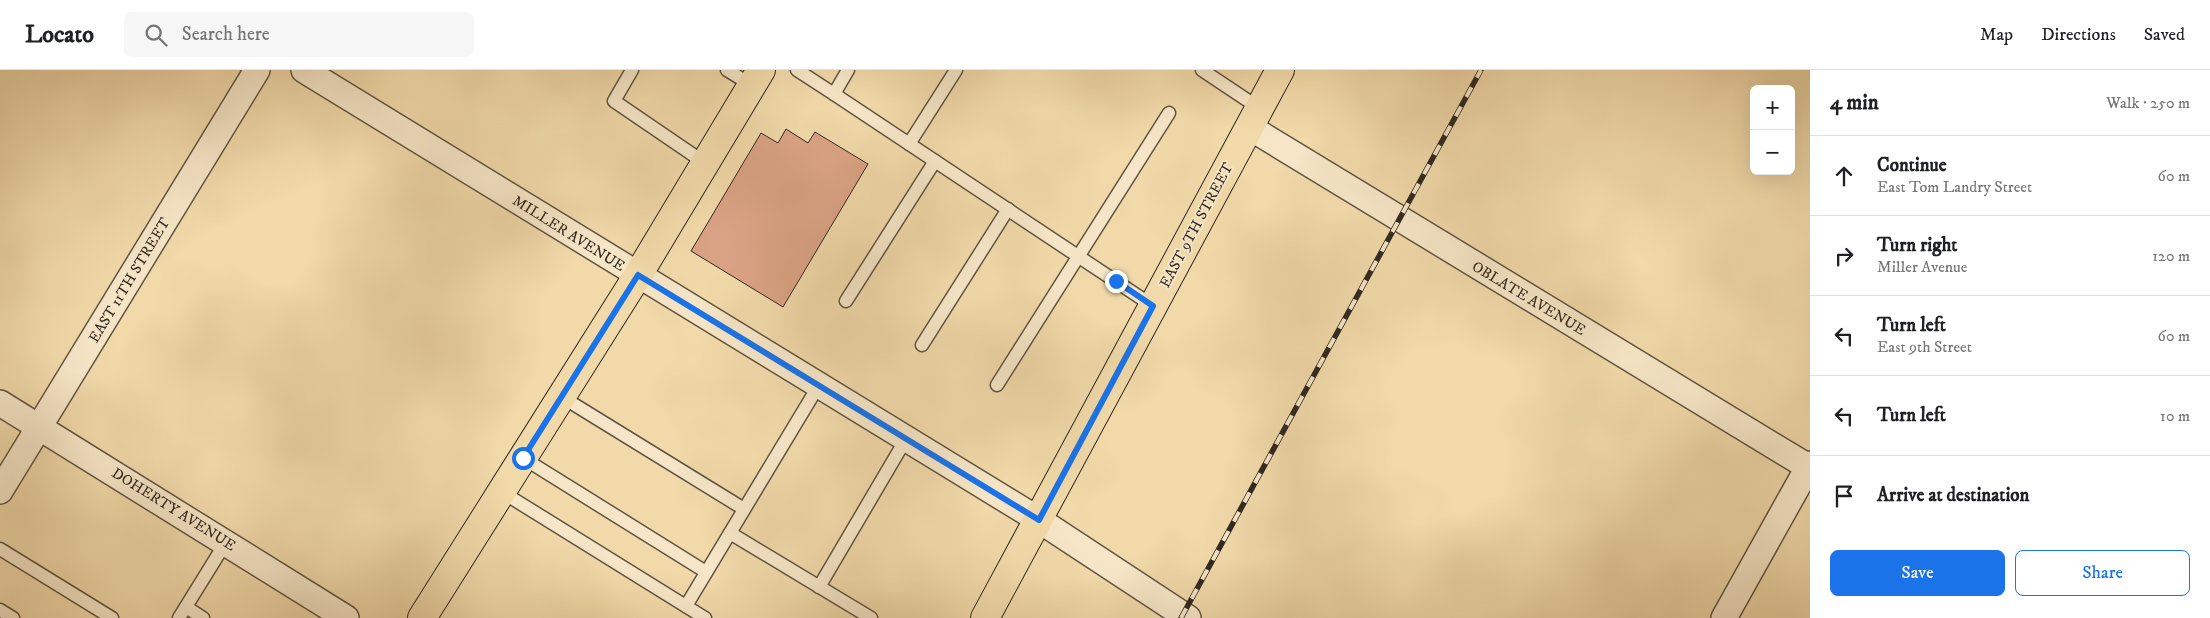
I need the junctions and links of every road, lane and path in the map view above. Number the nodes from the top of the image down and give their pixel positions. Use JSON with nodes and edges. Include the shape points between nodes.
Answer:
{"nodes":[{"id":1,"x":257,"y":70,"type":"edge"},
{"id":2,"x":304,"y":70,"type":"edge"},
{"id":3,"x":632,"y":70,"type":"edge"},
{"id":4,"x":727,"y":70,"type":"edge"},
{"id":5,"x":797,"y":70,"type":"edge"},
{"id":6,"x":848,"y":70,"type":"edge"},
{"id":7,"x":956,"y":70,"type":"edge"},
{"id":8,"x":1202,"y":70,"type":"edge"},
{"id":9,"x":1280,"y":70,"type":"edge"},
{"id":10,"x":757,"y":78,"type":"edge"},
{"id":11,"x":834,"y":94,"type":"junction"},
{"id":12,"x":1169,"y":113,"type":"dead end"},
{"id":13,"x":1254,"y":118,"type":"junction"},
{"id":14,"x":910,"y":144,"type":"junction"},
{"id":15,"x":935,"y":161,"type":"junction"},
{"id":16,"x":705,"y":163,"type":"junction"},
{"id":17,"x":1008,"y":209,"type":"junction"},
{"id":18,"x":1079,"y":256,"type":"junction"},
{"id":19,"x":638,"y":275,"type":"junction"},
{"id":20,"x":846,"y":301,"type":"dead end"},
{"id":21,"x":1153,"y":306,"type":"junction"},
{"id":22,"x":922,"y":345,"type":"dead end"},
{"id":23,"x":997,"y":385,"type":"dead end"},
{"id":24,"x":819,"y":386,"type":"junction"},
{"id":25,"x":562,"y":397,"type":"junction"},
{"id":26,"x":0,"y":403,"type":"edge"},
{"id":27,"x":40,"y":427,"type":"junction"},
{"id":28,"x":906,"y":439,"type":"junction"},
{"id":29,"x":523,"y":458,"type":"junction"},
{"id":30,"x":1809,"y":466,"type":"edge"},
{"id":31,"x":0,"y":491,"type":"edge"},
{"id":32,"x":502,"y":492,"type":"junction"},
{"id":33,"x":744,"y":509,"type":"junction"},
{"id":34,"x":1039,"y":520,"type":"junction"},
{"id":35,"x":730,"y":532,"type":"junction"},
{"id":36,"x":226,"y":542,"type":"junction"},
{"id":37,"x":0,"y":549,"type":"edge"},
{"id":38,"x":706,"y":572,"type":"junction"},
{"id":39,"x":819,"y":587,"type":"junction"},
{"id":40,"x":686,"y":606,"type":"junction"},
{"id":41,"x":0,"y":610,"type":"edge"},
{"id":42,"x":182,"y":613,"type":"edge"},
{"id":43,"x":13,"y":618,"type":"edge"},
{"id":44,"x":112,"y":618,"type":"edge"},
{"id":45,"x":203,"y":618,"type":"edge"},
{"id":46,"x":346,"y":618,"type":"edge"},
{"id":47,"x":422,"y":618,"type":"edge"},
{"id":48,"x":705,"y":618,"type":"edge"},
{"id":49,"x":871,"y":618,"type":"edge"},
{"id":50,"x":985,"y":618,"type":"edge"},
{"id":51,"x":1188,"y":618,"type":"edge"},
{"id":52,"x":1724,"y":618,"type":"edge"}],
"edges":[{"from":1,"to":27,"type":"street","name":"EAST 11TH STREET"},
{"from":2,"to":19,"type":"street","name":"MILLER AVENUE"},
{"from":3,"to":16,"type":"lane","via":[[614,101]]},
{"from":4,"to":10,"type":"lane"},
{"from":5,"to":11,"type":"lane"},
{"from":6,"to":11,"type":"lane"},
{"from":7,"to":14,"type":"lane"},
{"from":8,"to":13,"type":"lane"},
{"from":9,"to":13,"type":"main road","name":"EAST 9TH STREET"},
{"from":10,"to":16,"type":"main road"},
{"from":11,"to":14,"type":"lane"},
{"from":12,"to":18,"type":"lane"},
{"from":13,"to":21,"type":"main road","name":"EAST 9TH STREET"},
{"from":13,"to":30,"type":"street","name":"OBLATE AVENUE"},
{"from":14,"to":15,"type":"lane"},
{"from":15,"to":17,"type":"lane"},
{"from":15,"to":20,"type":"lane"},
{"from":16,"to":19,"type":"main road"},
{"from":17,"to":18,"type":"lane"},
{"from":17,"to":22,"type":"lane"},
{"from":18,"to":21,"type":"lane"},
{"from":18,"to":23,"type":"lane"},
{"from":19,"to":24,"type":"street","name":"MILLER AVENUE"},
{"from":19,"to":25,"type":"main road"},
{"from":21,"to":34,"type":"main road","name":"EAST 9TH STREET"},
{"from":24,"to":28,"type":"street","name":"MILLER AVENUE"},
{"from":24,"to":33,"type":"lane"},
{"from":25,"to":29,"type":"main road"},
{"from":25,"to":33,"type":"lane"},
{"from":26,"to":27,"type":"street","name":"DOHERTY AVENUE"},
{"from":27,"to":31,"type":"street","name":"EAST 11TH STREET"},
{"from":27,"to":36,"type":"street","name":"DOHERTY AVENUE"},
{"from":28,"to":34,"type":"street","name":"MILLER AVENUE"},
{"from":28,"to":39,"type":"lane"},
{"from":29,"to":32,"type":"main road"},
{"from":29,"to":38,"type":"lane"},
{"from":30,"to":52,"type":"street"},
{"from":32,"to":40,"type":"lane"},
{"from":32,"to":47,"type":"main road"},
{"from":33,"to":35,"type":"lane"},
{"from":34,"to":50,"type":"main road","name":"EAST 9TH STREET"},
{"from":34,"to":51,"type":"street","name":"MILLER AVENUE"},
{"from":35,"to":38,"type":"lane"},
{"from":35,"to":39,"type":"lane"},
{"from":36,"to":42,"type":"lane"},
{"from":36,"to":46,"type":"street","name":"DOHERTY AVENUE"},
{"from":37,"to":44,"type":"lane"},
{"from":38,"to":40,"type":"lane"},
{"from":39,"to":49,"type":"lane"},
{"from":40,"to":48,"type":"lane"},
{"from":41,"to":43,"type":"lane"},
{"from":42,"to":45,"type":"lane"}]}
